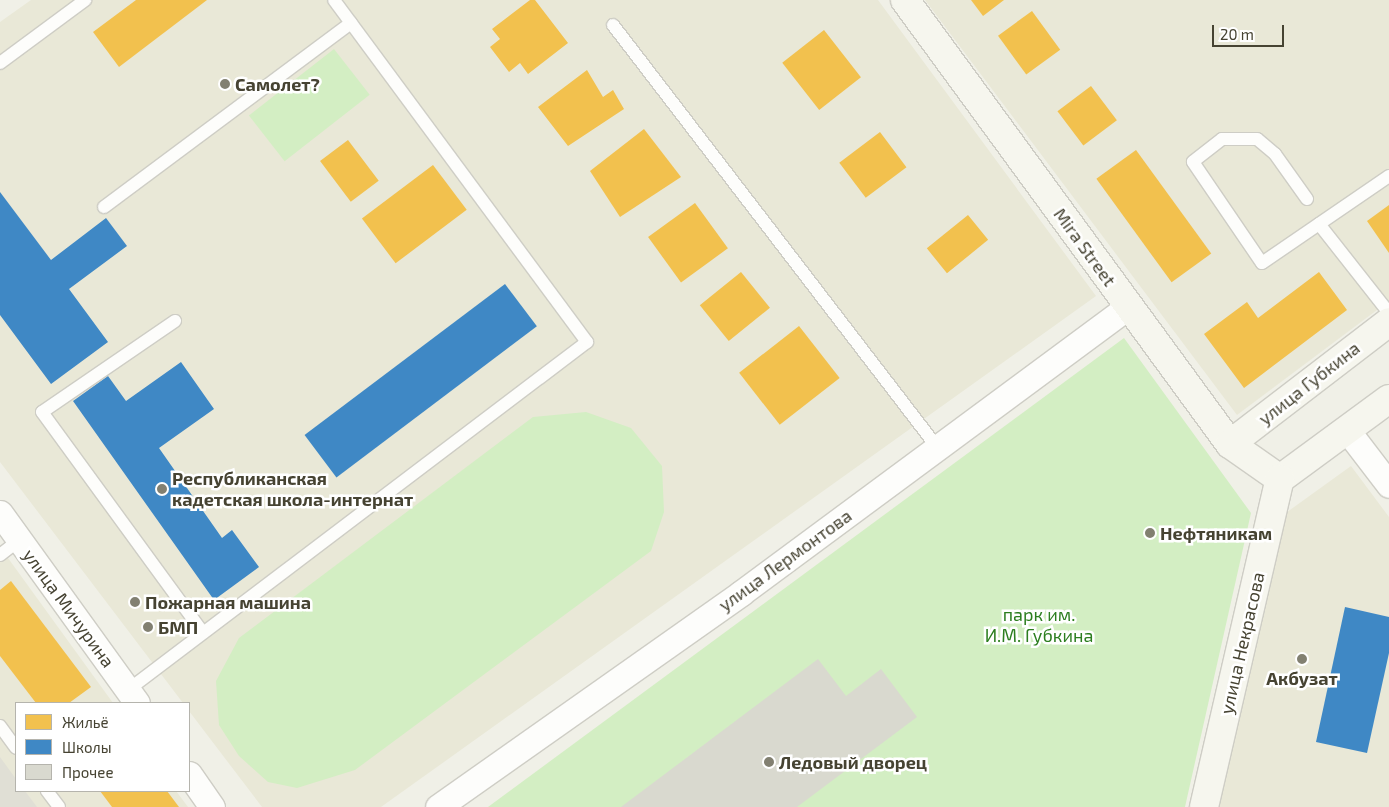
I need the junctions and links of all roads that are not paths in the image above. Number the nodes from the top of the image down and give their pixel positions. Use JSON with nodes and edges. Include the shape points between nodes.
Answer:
{"nodes":[{"id":1,"x":85,"y":0,"type":"edge"},
{"id":2,"x":334,"y":0,"type":"edge"},
{"id":3,"x":905,"y":0,"type":"edge"},
{"id":4,"x":351,"y":23,"type":"junction"},
{"id":5,"x":613,"y":25,"type":"dead end"},
{"id":6,"x":0,"y":63,"type":"edge"},
{"id":7,"x":1389,"y":176,"type":"edge"},
{"id":8,"x":1307,"y":199,"type":"dead end"},
{"id":9,"x":104,"y":207,"type":"dead end"},
{"id":10,"x":1319,"y":224,"type":"junction"},
{"id":11,"x":1128,"y":306,"type":"junction"},
{"id":12,"x":1389,"y":313,"type":"edge"},
{"id":13,"x":174,"y":321,"type":"dead end"},
{"id":14,"x":1389,"y":322,"type":"edge"},
{"id":15,"x":1389,"y":399,"type":"edge"},
{"id":16,"x":1347,"y":430,"type":"junction"},
{"id":17,"x":1230,"y":444,"type":"junction"},
{"id":18,"x":937,"y":447,"type":"junction"},
{"id":19,"x":1280,"y":479,"type":"junction"},
{"id":20,"x":1389,"y":485,"type":"edge"},
{"id":21,"x":0,"y":513,"type":"edge"},
{"id":22,"x":19,"y":540,"type":"junction"},
{"id":23,"x":0,"y":555,"type":"edge"},
{"id":24,"x":203,"y":633,"type":"junction"},
{"id":25,"x":133,"y":697,"type":"edge"},
{"id":26,"x":0,"y":726,"type":"edge"},
{"id":27,"x":15,"y":747,"type":"edge"},
{"id":28,"x":190,"y":775,"type":"edge"},
{"id":29,"x":49,"y":792,"type":"edge"},
{"id":30,"x":59,"y":807,"type":"edge"},
{"id":31,"x":212,"y":807,"type":"edge"},
{"id":32,"x":438,"y":807,"type":"edge"},
{"id":33,"x":1204,"y":807,"type":"edge"}],
"edges":[{"from":1,"to":6,"type":"lane"},
{"from":2,"to":4,"type":"lane"},
{"from":3,"to":11,"type":"street","name":"Mira Street"},
{"from":4,"to":9,"type":"lane"},
{"from":4,"to":24,"type":"lane","via":[[587,342]]},
{"from":5,"to":18,"type":"lane"},
{"from":7,"to":10,"type":"lane"},
{"from":8,"to":10,"type":"lane","via":[[1275,154],[1256,139],[1222,139],[1193,162],[1262,263]]},
{"from":10,"to":12,"type":"lane"},
{"from":11,"to":17,"type":"street","name":"Mira Street"},
{"from":11,"to":18,"type":"street","name":"улица Лермонтова"},
{"from":13,"to":24,"type":"lane","via":[[42,412]]},
{"from":14,"to":17,"type":"street","name":"улица Губкина"},
{"from":15,"to":16,"type":"street"},
{"from":16,"to":19,"type":"street"},
{"from":16,"to":20,"type":"street"},
{"from":17,"to":19,"type":"street","name":"Mira Street"},
{"from":18,"to":32,"type":"street","name":"улица Лермонтова","via":[[741,593]]},
{"from":19,"to":33,"type":"street","name":"улица Некрасова"},
{"from":21,"to":22,"type":"street","name":"улица Мичурина"},
{"from":22,"to":23,"type":"lane"},
{"from":22,"to":25,"type":"street","name":"улица Мичурина"},
{"from":24,"to":25,"type":"lane"},
{"from":26,"to":27,"type":"lane"},
{"from":28,"to":31,"type":"street"},
{"from":29,"to":30,"type":"lane"}]}
